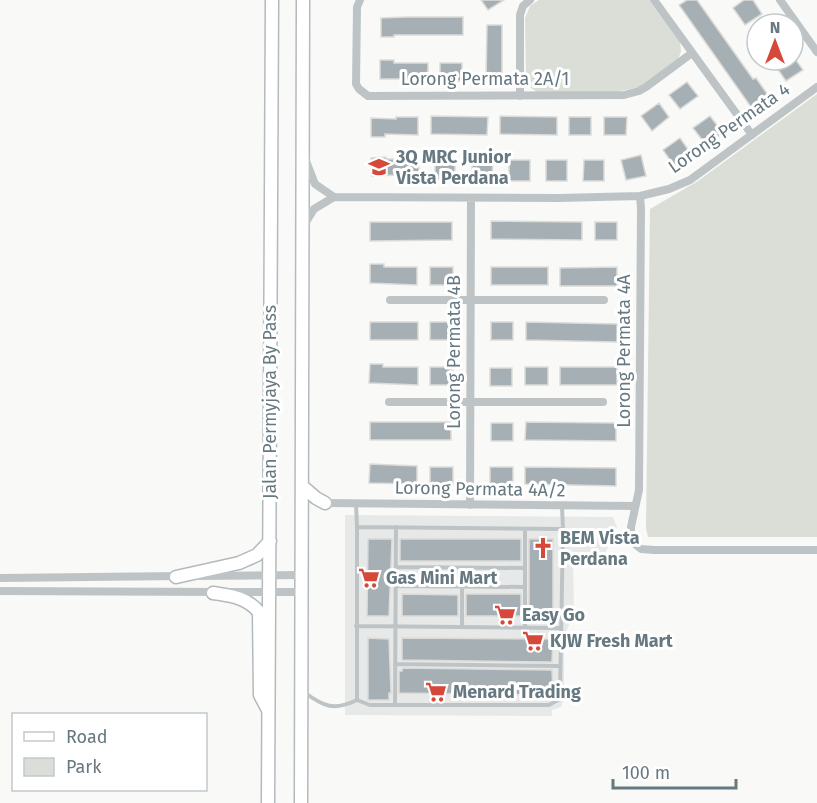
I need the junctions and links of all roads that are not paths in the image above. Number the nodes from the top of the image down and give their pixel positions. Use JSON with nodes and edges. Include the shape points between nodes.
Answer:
{"nodes":[{"id":1,"x":272,"y":0,"type":"edge"},
{"id":2,"x":303,"y":0,"type":"edge"},
{"id":3,"x":360,"y":0,"type":"edge"},
{"id":4,"x":654,"y":0,"type":"edge"},
{"id":5,"x":780,"y":0,"type":"edge"},
{"id":6,"x":528,"y":1,"type":"edge"},
{"id":7,"x":817,"y":52,"type":"edge"},
{"id":8,"x":692,"y":53,"type":"junction"},
{"id":9,"x":817,"y":87,"type":"edge"},
{"id":10,"x":520,"y":96,"type":"junction"},
{"id":11,"x":753,"y":135,"type":"junction"},
{"id":12,"x":303,"y":153,"type":"junction"},
{"id":13,"x":640,"y":196,"type":"junction"},
{"id":14,"x":334,"y":197,"type":"junction"},
{"id":15,"x":471,"y":198,"type":"junction"},
{"id":16,"x":303,"y":228,"type":"junction"},
{"id":17,"x":390,"y":300,"type":"dead end"},
{"id":18,"x":471,"y":300,"type":"junction"},
{"id":19,"x":604,"y":300,"type":"dead end"},
{"id":20,"x":389,"y":402,"type":"dead end"},
{"id":21,"x":471,"y":402,"type":"junction"},
{"id":22,"x":603,"y":402,"type":"dead end"},
{"id":23,"x":302,"y":486,"type":"junction"},
{"id":24,"x":325,"y":503,"type":"joint"},
{"id":25,"x":356,"y":504,"type":"junction"},
{"id":26,"x":470,"y":505,"type":"junction"},
{"id":27,"x":562,"y":506,"type":"junction"},
{"id":28,"x":635,"y":506,"type":"junction"},
{"id":29,"x":357,"y":527,"type":"junction"},
{"id":30,"x":396,"y":527,"type":"junction"},
{"id":31,"x":525,"y":529,"type":"junction"},
{"id":32,"x":563,"y":529,"type":"junction"},
{"id":33,"x":270,"y":542,"type":"junction"},
{"id":34,"x":817,"y":550,"type":"edge"},
{"id":35,"x":396,"y":567,"type":"junction"},
{"id":36,"x":525,"y":568,"type":"junction"},
{"id":37,"x":270,"y":575,"type":"junction"},
{"id":38,"x":302,"y":575,"type":"junction"},
{"id":39,"x":176,"y":577,"type":"junction"},
{"id":40,"x":0,"y":578,"type":"edge"},
{"id":41,"x":396,"y":586,"type":"junction"},
{"id":42,"x":462,"y":587,"type":"junction"},
{"id":43,"x":525,"y":588,"type":"junction"},
{"id":44,"x":0,"y":591,"type":"edge"},
{"id":45,"x":213,"y":592,"type":"junction"},
{"id":46,"x":270,"y":592,"type":"junction"},
{"id":47,"x":302,"y":592,"type":"junction"},
{"id":48,"x":356,"y":626,"type":"junction"},
{"id":49,"x":395,"y":626,"type":"junction"},
{"id":50,"x":462,"y":626,"type":"junction"},
{"id":51,"x":525,"y":627,"type":"junction"},
{"id":52,"x":561,"y":628,"type":"junction"},
{"id":53,"x":395,"y":664,"type":"junction"},
{"id":54,"x":560,"y":666,"type":"junction"},
{"id":55,"x":301,"y":690,"type":"junction"},
{"id":56,"x":357,"y":700,"type":"junction"},
{"id":57,"x":395,"y":705,"type":"junction"},
{"id":58,"x":268,"y":711,"type":"junction"},
{"id":59,"x":268,"y":803,"type":"edge"},
{"id":60,"x":301,"y":803,"type":"edge"}],
"edges":[{"from":1,"to":33,"type":"main road","name":"Jalan Permyjaya By Pass"},
{"from":2,"to":12,"type":"main road","name":"Jalan Permyjaya By Pass"},
{"from":3,"to":10,"type":"street","name":"Lorong Permata 2A/1","via":[[356,84],[368,96]]},
{"from":4,"to":8,"type":"street"},
{"from":5,"to":7,"type":"street"},
{"from":6,"to":10,"type":"street","via":[[520,15]]},
{"from":8,"to":10,"type":"street","name":"Lorong Permata 2A/1","via":[[631,93]]},
{"from":8,"to":11,"type":"street"},
{"from":9,"to":11,"type":"street","name":"Lorong Permata 4"},
{"from":11,"to":13,"type":"street","name":"Lorong Permata 4","via":[[690,180]]},
{"from":12,"to":14,"type":"street","via":[[315,184]]},
{"from":12,"to":16,"type":"main road","name":"Jalan Permyjaya By Pass"},
{"from":13,"to":15,"type":"street","name":"Lorong Permata 4"},
{"from":13,"to":28,"type":"street","name":"Lorong Permata 4A","via":[[640,444]]},
{"from":14,"to":15,"type":"street","name":"Lorong Permata 4"},
{"from":14,"to":16,"type":"street","via":[[314,209]]},
{"from":15,"to":18,"type":"street","name":"Lorong Permata 4B"},
{"from":16,"to":23,"type":"main road","name":"Jalan Permyjaya By Pass"},
{"from":17,"to":18,"type":"street"},
{"from":18,"to":19,"type":"street"},
{"from":18,"to":21,"type":"street","name":"Lorong Permata 4B"},
{"from":20,"to":21,"type":"street"},
{"from":21,"to":22,"type":"street"},
{"from":21,"to":26,"type":"street","name":"Lorong Permata 4B"},
{"from":23,"to":24,"type":"main road"},
{"from":23,"to":38,"type":"main road","name":"Jalan Permyjaya By Pass"},
{"from":24,"to":25,"type":"street","name":"Lorong Permata 4A/2"},
{"from":25,"to":26,"type":"street","name":"Lorong Permata 4A/2"},
{"from":25,"to":29,"type":"lane"},
{"from":26,"to":27,"type":"street","name":"Lorong Permata 4A/2"},
{"from":27,"to":28,"type":"street","name":"Lorong Permata 4A/2"},
{"from":27,"to":32,"type":"lane"},
{"from":28,"to":34,"type":"street","name":"Lorong Permata 4A","via":[[630,536],[641,549]]},
{"from":29,"to":30,"type":"lane"},
{"from":29,"to":48,"type":"lane"},
{"from":30,"to":31,"type":"lane"},
{"from":30,"to":35,"type":"lane"},
{"from":31,"to":32,"type":"lane"},
{"from":31,"to":36,"type":"lane"},
{"from":32,"to":52,"type":"lane"},
{"from":33,"to":37,"type":"main road","name":"Jalan Permyjaya By Pass"},
{"from":33,"to":39,"type":"main road","via":[[257,555],[239,563]]},
{"from":35,"to":36,"type":"lane"},
{"from":35,"to":41,"type":"lane"},
{"from":36,"to":43,"type":"lane"},
{"from":37,"to":38,"type":"street"},
{"from":37,"to":39,"type":"street"},
{"from":37,"to":46,"type":"main road","name":"Jalan Permyjaya By Pass"},
{"from":38,"to":47,"type":"main road","name":"Jalan Permyjaya By Pass"},
{"from":39,"to":40,"type":"street"},
{"from":41,"to":42,"type":"lane"},
{"from":41,"to":49,"type":"lane"},
{"from":42,"to":43,"type":"lane"},
{"from":42,"to":50,"type":"lane"},
{"from":43,"to":51,"type":"lane"},
{"from":44,"to":45,"type":"street"},
{"from":45,"to":46,"type":"street"},
{"from":45,"to":58,"type":"main road","via":[[243,598],[259,612],[260,695]]},
{"from":46,"to":47,"type":"street"},
{"from":46,"to":58,"type":"main road","name":"Jalan Permyjaya By Pass"},
{"from":47,"to":55,"type":"main road","name":"Jalan Permyjaya By Pass"},
{"from":48,"to":49,"type":"lane"},
{"from":48,"to":56,"type":"lane"},
{"from":49,"to":50,"type":"lane"},
{"from":49,"to":53,"type":"lane"},
{"from":50,"to":51,"type":"lane"},
{"from":51,"to":52,"type":"lane"},
{"from":52,"to":54,"type":"lane"},
{"from":53,"to":54,"type":"lane"},
{"from":53,"to":57,"type":"lane"},
{"from":54,"to":57,"type":"lane","via":[[559,697],[549,705]]},
{"from":55,"to":56,"type":"lane","via":[[328,706],[343,707]]},
{"from":55,"to":60,"type":"main road","name":"Jalan Permyjaya By Pass"},
{"from":56,"to":57,"type":"lane","via":[[370,705]]},
{"from":58,"to":59,"type":"main road","name":"Jalan Permyjaya By Pass"}]}
